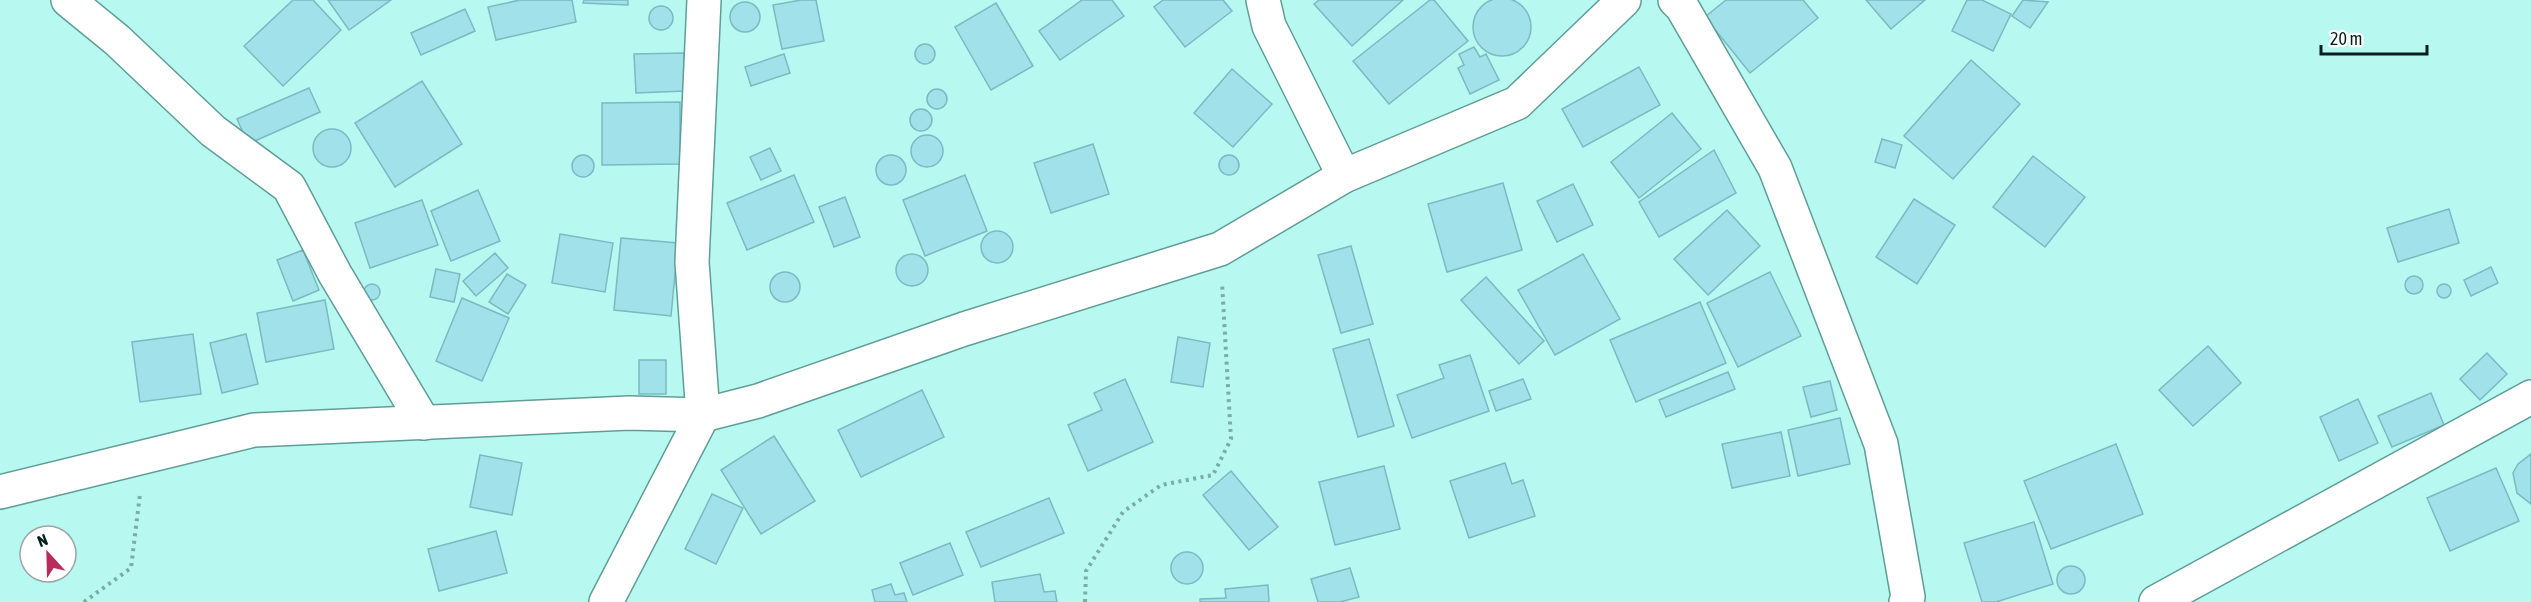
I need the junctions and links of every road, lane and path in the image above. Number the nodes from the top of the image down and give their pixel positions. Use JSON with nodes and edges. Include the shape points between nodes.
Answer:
{"nodes":[{"id":1,"x":68,"y":0,"type":"edge"},
{"id":2,"x":704,"y":0,"type":"edge"},
{"id":3,"x":1263,"y":0,"type":"edge"},
{"id":4,"x":1624,"y":0,"type":"edge"},
{"id":5,"x":1675,"y":0,"type":"edge"},
{"id":6,"x":1344,"y":176,"type":"junction"},
{"id":7,"x":1220,"y":249,"type":"junction"},
{"id":8,"x":2531,"y":397,"type":"edge"},
{"id":9,"x":703,"y":415,"type":"junction"},
{"id":10,"x":424,"y":423,"type":"junction"},
{"id":11,"x":144,"y":457,"type":"junction"},
{"id":12,"x":0,"y":492,"type":"edge"},
{"id":13,"x":84,"y":602,"type":"edge"},
{"id":14,"x":606,"y":602,"type":"edge"},
{"id":15,"x":1085,"y":602,"type":"edge"},
{"id":16,"x":1905,"y":602,"type":"edge"},
{"id":17,"x":2156,"y":602,"type":"edge"}],
"edges":[{"from":1,"to":10,"type":"street","via":[[117,40],[213,132],[290,187],[335,274]]},
{"from":2,"to":9,"type":"street","via":[[692,262]]},
{"from":3,"to":6,"type":"street","via":[[1269,26]]},
{"from":4,"to":6,"type":"street","via":[[1517,103]]},
{"from":5,"to":16,"type":"street","via":[[1775,168],[1881,444],[1908,597]]},
{"from":6,"to":7,"type":"street"},
{"from":7,"to":9,"type":"street"},
{"from":7,"to":15,"type":"path","via":[[1231,439],[1213,475],[1161,485],[1123,512],[1086,571]]},
{"from":8,"to":17,"type":"street"},
{"from":9,"to":10,"type":"street","via":[[629,413]]},
{"from":9,"to":14,"type":"street"},
{"from":10,"to":11,"type":"street","via":[[255,430]]},
{"from":11,"to":12,"type":"street"},
{"from":11,"to":13,"type":"path","via":[[131,568]]}]}
